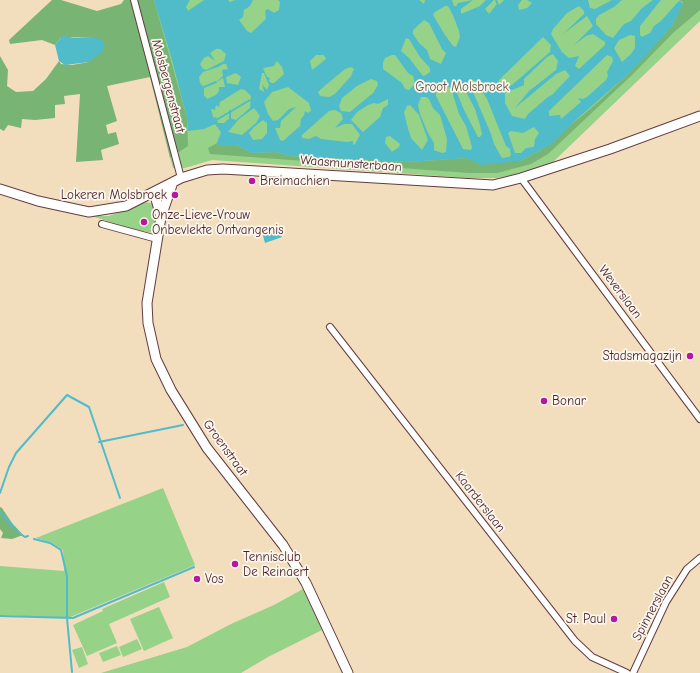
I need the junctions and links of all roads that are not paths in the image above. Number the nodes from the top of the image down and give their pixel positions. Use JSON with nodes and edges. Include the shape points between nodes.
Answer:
{"nodes":[{"id":1,"x":134,"y":0,"type":"edge"},
{"id":2,"x":700,"y":116,"type":"edge"},
{"id":3,"x":521,"y":178,"type":"junction"},
{"id":4,"x":177,"y":180,"type":"junction"},
{"id":5,"x":0,"y":189,"type":"edge"},
{"id":6,"x":154,"y":192,"type":"junction"},
{"id":7,"x":161,"y":217,"type":"junction"},
{"id":8,"x":102,"y":224,"type":"dead end"},
{"id":9,"x":157,"y":239,"type":"junction"},
{"id":10,"x":330,"y":327,"type":"dead end"},
{"id":11,"x":700,"y":419,"type":"edge"},
{"id":12,"x":700,"y":558,"type":"edge"},
{"id":13,"x":348,"y":673,"type":"edge"},
{"id":14,"x":627,"y":673,"type":"edge"},
{"id":15,"x":633,"y":673,"type":"edge"}],
"edges":[{"from":1,"to":4,"type":"street","name":"Molsbergenstraat"},
{"from":2,"to":3,"type":"street","name":"Waasmunsterbaan"},
{"from":3,"to":4,"type":"street","name":"Waasmunsterbaan","via":[[493,185],[480,185],[223,169],[207,170]]},
{"from":3,"to":11,"type":"street","name":"Weverslaan"},
{"from":4,"to":6,"type":"street","name":"Waasmunsterbaan"},
{"from":4,"to":7,"type":"street","name":"Groenstraat"},
{"from":5,"to":6,"type":"street","name":"Waasmunsterbaan","via":[[38,201],[89,212],[126,206]]},
{"from":6,"to":7,"type":"street","name":"Groenstraat","via":[[161,209]]},
{"from":7,"to":9,"type":"street","name":"Groenstraat"},
{"from":8,"to":9,"type":"street"},
{"from":9,"to":13,"type":"street","name":"Groenstraat","via":[[147,303],[148,323],[156,359],[171,390],[207,448],[283,544],[306,583]]},
{"from":10,"to":14,"type":"street","name":"Kaarderslaan","via":[[575,641],[592,657]]},
{"from":12,"to":15,"type":"street","name":"Spinnerslaan","via":[[687,569],[666,602]]}]}
